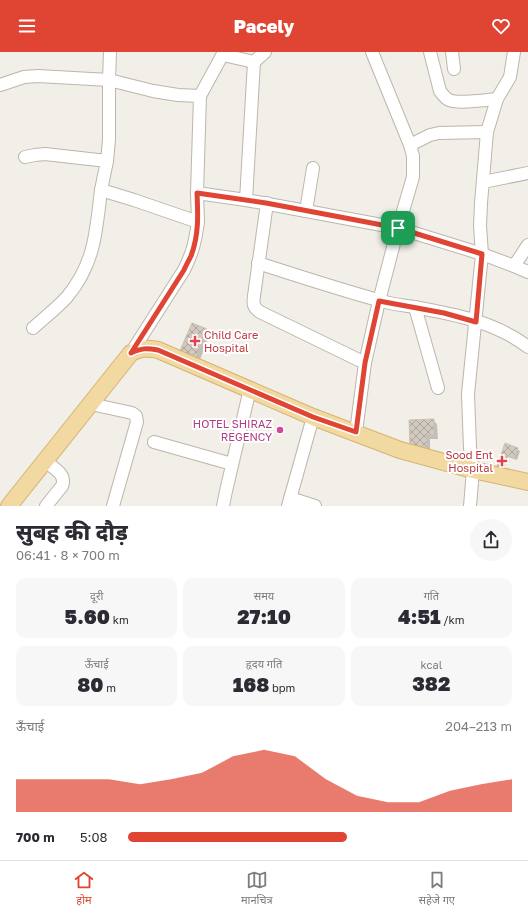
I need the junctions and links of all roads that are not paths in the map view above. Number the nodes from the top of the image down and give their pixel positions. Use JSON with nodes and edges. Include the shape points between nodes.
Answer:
{"nodes":[{"id":1,"x":110,"y":52,"type":"edge"},
{"id":2,"x":265,"y":52,"type":"edge"},
{"id":3,"x":372,"y":52,"type":"edge"},
{"id":4,"x":430,"y":52,"type":"edge"},
{"id":5,"x":452,"y":52,"type":"edge"},
{"id":6,"x":514,"y":52,"type":"edge"},
{"id":7,"x":224,"y":53,"type":"edge"},
{"id":8,"x":254,"y":62,"type":"junction"},
{"id":9,"x":454,"y":68,"type":"dead end"},
{"id":10,"x":109,"y":80,"type":"junction"},
{"id":11,"x":0,"y":85,"type":"edge"},
{"id":12,"x":200,"y":96,"type":"junction"},
{"id":13,"x":497,"y":100,"type":"junction"},
{"id":14,"x":487,"y":132,"type":"junction"},
{"id":15,"x":410,"y":145,"type":"junction"},
{"id":16,"x":25,"y":157,"type":"dead end"},
{"id":17,"x":107,"y":161,"type":"junction"},
{"id":18,"x":313,"y":168,"type":"dead end"},
{"id":19,"x":528,"y":173,"type":"edge"},
{"id":20,"x":483,"y":182,"type":"junction"},
{"id":21,"x":101,"y":190,"type":"junction"},
{"id":22,"x":197,"y":193,"type":"junction"},
{"id":23,"x":246,"y":200,"type":"junction"},
{"id":24,"x":266,"y":203,"type":"junction"},
{"id":25,"x":306,"y":211,"type":"junction"},
{"id":26,"x":198,"y":222,"type":"junction"},
{"id":27,"x":398,"y":228,"type":"junction"},
{"id":28,"x":528,"y":246,"type":"edge"},
{"id":29,"x":482,"y":254,"type":"junction"},
{"id":30,"x":258,"y":263,"type":"junction"},
{"id":31,"x":514,"y":266,"type":"junction"},
{"id":32,"x":528,"y":272,"type":"edge"},
{"id":33,"x":379,"y":301,"type":"junction"},
{"id":34,"x":416,"y":308,"type":"junction"},
{"id":35,"x":476,"y":322,"type":"junction"},
{"id":36,"x":33,"y":328,"type":"dead end"},
{"id":37,"x":528,"y":347,"type":"edge"},
{"id":38,"x":131,"y":353,"type":"junction"},
{"id":39,"x":365,"y":363,"type":"junction"},
{"id":40,"x":438,"y":388,"type":"dead end"},
{"id":41,"x":250,"y":389,"type":"junction"},
{"id":42,"x":91,"y":404,"type":"junction"},
{"id":43,"x":313,"y":417,"type":"junction"},
{"id":44,"x":356,"y":432,"type":"junction"},
{"id":45,"x":154,"y":442,"type":"dead end"},
{"id":46,"x":45,"y":461,"type":"junction"},
{"id":47,"x":232,"y":464,"type":"junction"},
{"id":48,"x":473,"y":470,"type":"junction"},
{"id":49,"x":528,"y":482,"type":"edge"},
{"id":50,"x":289,"y":502,"type":"edge"},
{"id":51,"x":9,"y":506,"type":"edge"},
{"id":52,"x":46,"y":506,"type":"edge"},
{"id":53,"x":113,"y":506,"type":"edge"},
{"id":54,"x":223,"y":506,"type":"edge"},
{"id":55,"x":315,"y":506,"type":"edge"},
{"id":56,"x":470,"y":506,"type":"edge"}],
"edges":[{"from":1,"to":10,"type":"street"},
{"from":2,"to":8,"type":"street"},
{"from":3,"to":15,"type":"street"},
{"from":4,"to":13,"type":"street","via":[[440,91],[450,101]]},
{"from":5,"to":9,"type":"street"},
{"from":6,"to":13,"type":"street","via":[[510,77]]},
{"from":7,"to":8,"type":"street"},
{"from":7,"to":12,"type":"street"},
{"from":8,"to":23,"type":"street"},
{"from":10,"to":11,"type":"street","via":[[38,76],[24,77]]},
{"from":10,"to":12,"type":"street","via":[[153,91]]},
{"from":10,"to":17,"type":"street"},
{"from":12,"to":22,"type":"street"},
{"from":13,"to":14,"type":"street"},
{"from":14,"to":15,"type":"street","via":[[439,133]]},
{"from":14,"to":20,"type":"street"},
{"from":15,"to":27,"type":"street","via":[[413,177]]},
{"from":16,"to":17,"type":"street","via":[[45,154]]},
{"from":17,"to":21,"type":"street"},
{"from":18,"to":25,"type":"street"},
{"from":19,"to":20,"type":"street"},
{"from":20,"to":29,"type":"street","via":[[480,226]]},
{"from":21,"to":26,"type":"street"},
{"from":21,"to":36,"type":"street","via":[[95,238],[83,272],[66,298]]},
{"from":22,"to":23,"type":"street"},
{"from":22,"to":26,"type":"street"},
{"from":23,"to":24,"type":"street"},
{"from":24,"to":25,"type":"street"},
{"from":24,"to":30,"type":"street"},
{"from":25,"to":27,"type":"street"},
{"from":26,"to":38,"type":"street","via":[[191,256]]},
{"from":27,"to":29,"type":"street"},
{"from":27,"to":33,"type":"street"},
{"from":28,"to":31,"type":"street"},
{"from":29,"to":31,"type":"street"},
{"from":29,"to":35,"type":"street"},
{"from":30,"to":33,"type":"street"},
{"from":30,"to":39,"type":"street","via":[[254,303],[256,309]]},
{"from":31,"to":32,"type":"street"},
{"from":33,"to":34,"type":"street"},
{"from":33,"to":39,"type":"street"},
{"from":34,"to":35,"type":"street"},
{"from":34,"to":40,"type":"street"},
{"from":35,"to":37,"type":"street","via":[[501,331]]},
{"from":35,"to":48,"type":"street","via":[[468,394]]},
{"from":38,"to":41,"type":"main road","via":[[141,349],[158,350]]},
{"from":38,"to":42,"type":"main road"},
{"from":39,"to":44,"type":"street"},
{"from":41,"to":43,"type":"main road"},
{"from":41,"to":47,"type":"street"},
{"from":42,"to":46,"type":"main road"},
{"from":42,"to":53,"type":"street","via":[[136,416],[137,422]]},
{"from":43,"to":44,"type":"main road"},
{"from":43,"to":50,"type":"street"},
{"from":44,"to":48,"type":"main road","via":[[400,450]]},
{"from":45,"to":47,"type":"street"},
{"from":46,"to":51,"type":"main road"},
{"from":46,"to":52,"type":"street","via":[[64,478],[62,486]]},
{"from":47,"to":54,"type":"street"},
{"from":48,"to":49,"type":"main road"},
{"from":48,"to":56,"type":"street"},
{"from":50,"to":55,"type":"street"}]}
